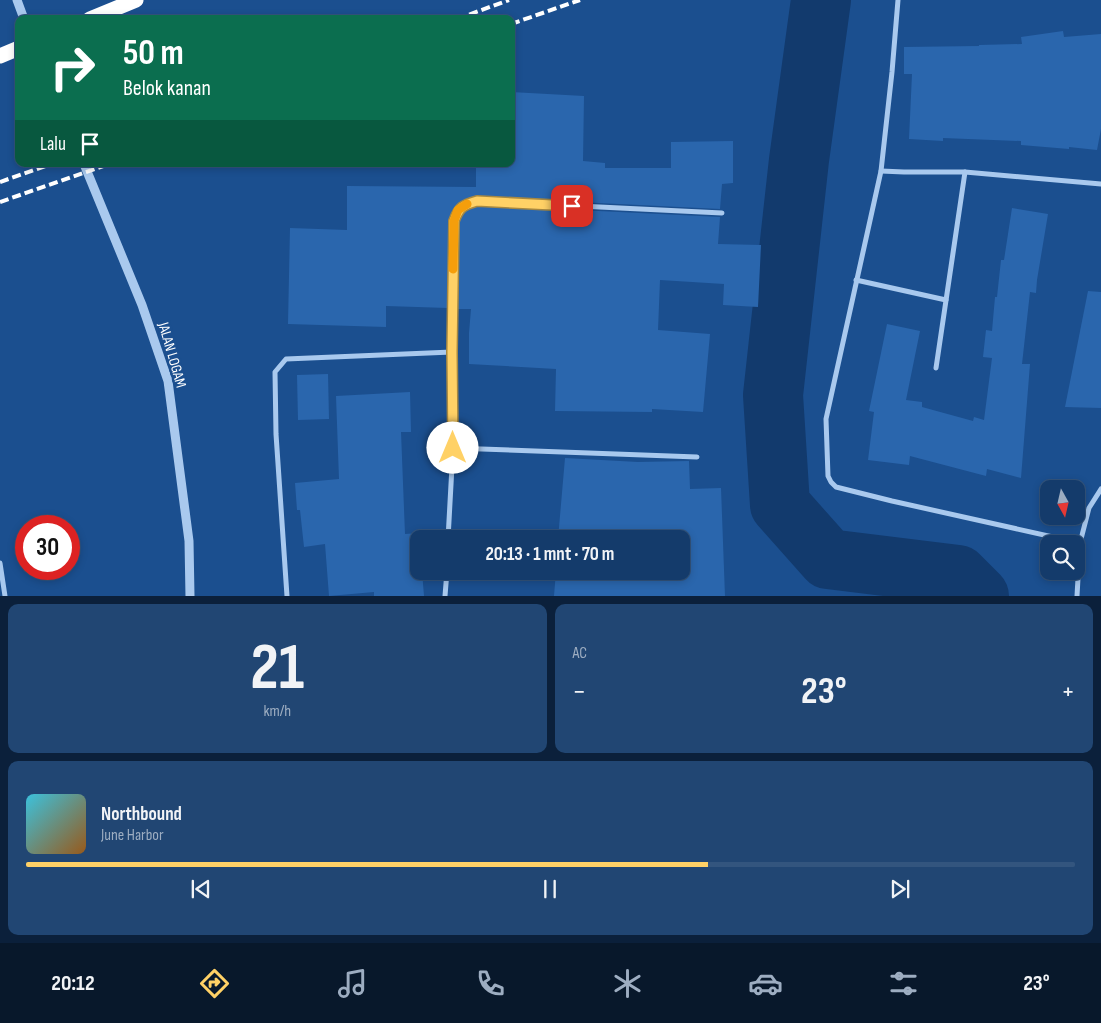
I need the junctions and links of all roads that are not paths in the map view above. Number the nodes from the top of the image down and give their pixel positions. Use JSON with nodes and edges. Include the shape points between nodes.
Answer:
{"nodes":[{"id":1,"x":17,"y":0,"type":"edge"},
{"id":2,"x":136,"y":0,"type":"edge"},
{"id":3,"x":898,"y":0,"type":"edge"},
{"id":4,"x":23,"y":15,"type":"edge"},
{"id":5,"x":100,"y":15,"type":"edge"},
{"id":6,"x":15,"y":50,"type":"edge"},
{"id":7,"x":0,"y":56,"type":"edge"},
{"id":8,"x":85,"y":167,"type":"edge"},
{"id":9,"x":881,"y":171,"type":"junction"},
{"id":10,"x":965,"y":172,"type":"junction"},
{"id":11,"x":1101,"y":184,"type":"edge"},
{"id":12,"x":722,"y":212,"type":"dead end"},
{"id":13,"x":856,"y":280,"type":"junction"},
{"id":14,"x":946,"y":300,"type":"junction"},
{"id":15,"x":452,"y":352,"type":"junction"},
{"id":16,"x":936,"y":368,"type":"dead end"},
{"id":17,"x":453,"y":448,"type":"junction"},
{"id":18,"x":697,"y":457,"type":"dead end"},
{"id":19,"x":1101,"y":489,"type":"edge"},
{"id":20,"x":448,"y":530,"type":"edge"},
{"id":21,"x":1044,"y":535,"type":"edge"},
{"id":22,"x":1082,"y":535,"type":"edge"},
{"id":23,"x":0,"y":563,"type":"edge"},
{"id":24,"x":446,"y":580,"type":"edge"},
{"id":25,"x":1078,"y":580,"type":"edge"},
{"id":26,"x":5,"y":596,"type":"edge"},
{"id":27,"x":190,"y":596,"type":"edge"},
{"id":28,"x":287,"y":596,"type":"edge"},
{"id":29,"x":445,"y":596,"type":"edge"},
{"id":30,"x":1077,"y":596,"type":"edge"}],
"edges":[{"from":1,"to":4,"type":"street"},
{"from":2,"to":5,"type":"highway"},
{"from":3,"to":9,"type":"street"},
{"from":6,"to":7,"type":"highway"},
{"from":8,"to":27,"type":"street","name":"JALAN LOGAM","via":[[142,305],[168,381],[189,542]]},
{"from":9,"to":10,"type":"street"},
{"from":9,"to":13,"type":"street"},
{"from":10,"to":11,"type":"street"},
{"from":10,"to":14,"type":"street"},
{"from":12,"to":15,"type":"street","via":[[477,201],[467,204],[458,210],[454,221]]},
{"from":13,"to":14,"type":"street"},
{"from":13,"to":21,"type":"street","via":[[826,419],[828,476],[831,482],[836,487],[892,501]]},
{"from":14,"to":16,"type":"street"},
{"from":15,"to":17,"type":"street"},
{"from":15,"to":28,"type":"street","via":[[286,359],[275,372]]},
{"from":17,"to":18,"type":"street"},
{"from":17,"to":20,"type":"street"},
{"from":19,"to":22,"type":"street","via":[[1089,508]]},
{"from":23,"to":26,"type":"street"},
{"from":24,"to":29,"type":"street"},
{"from":25,"to":30,"type":"street"}]}
